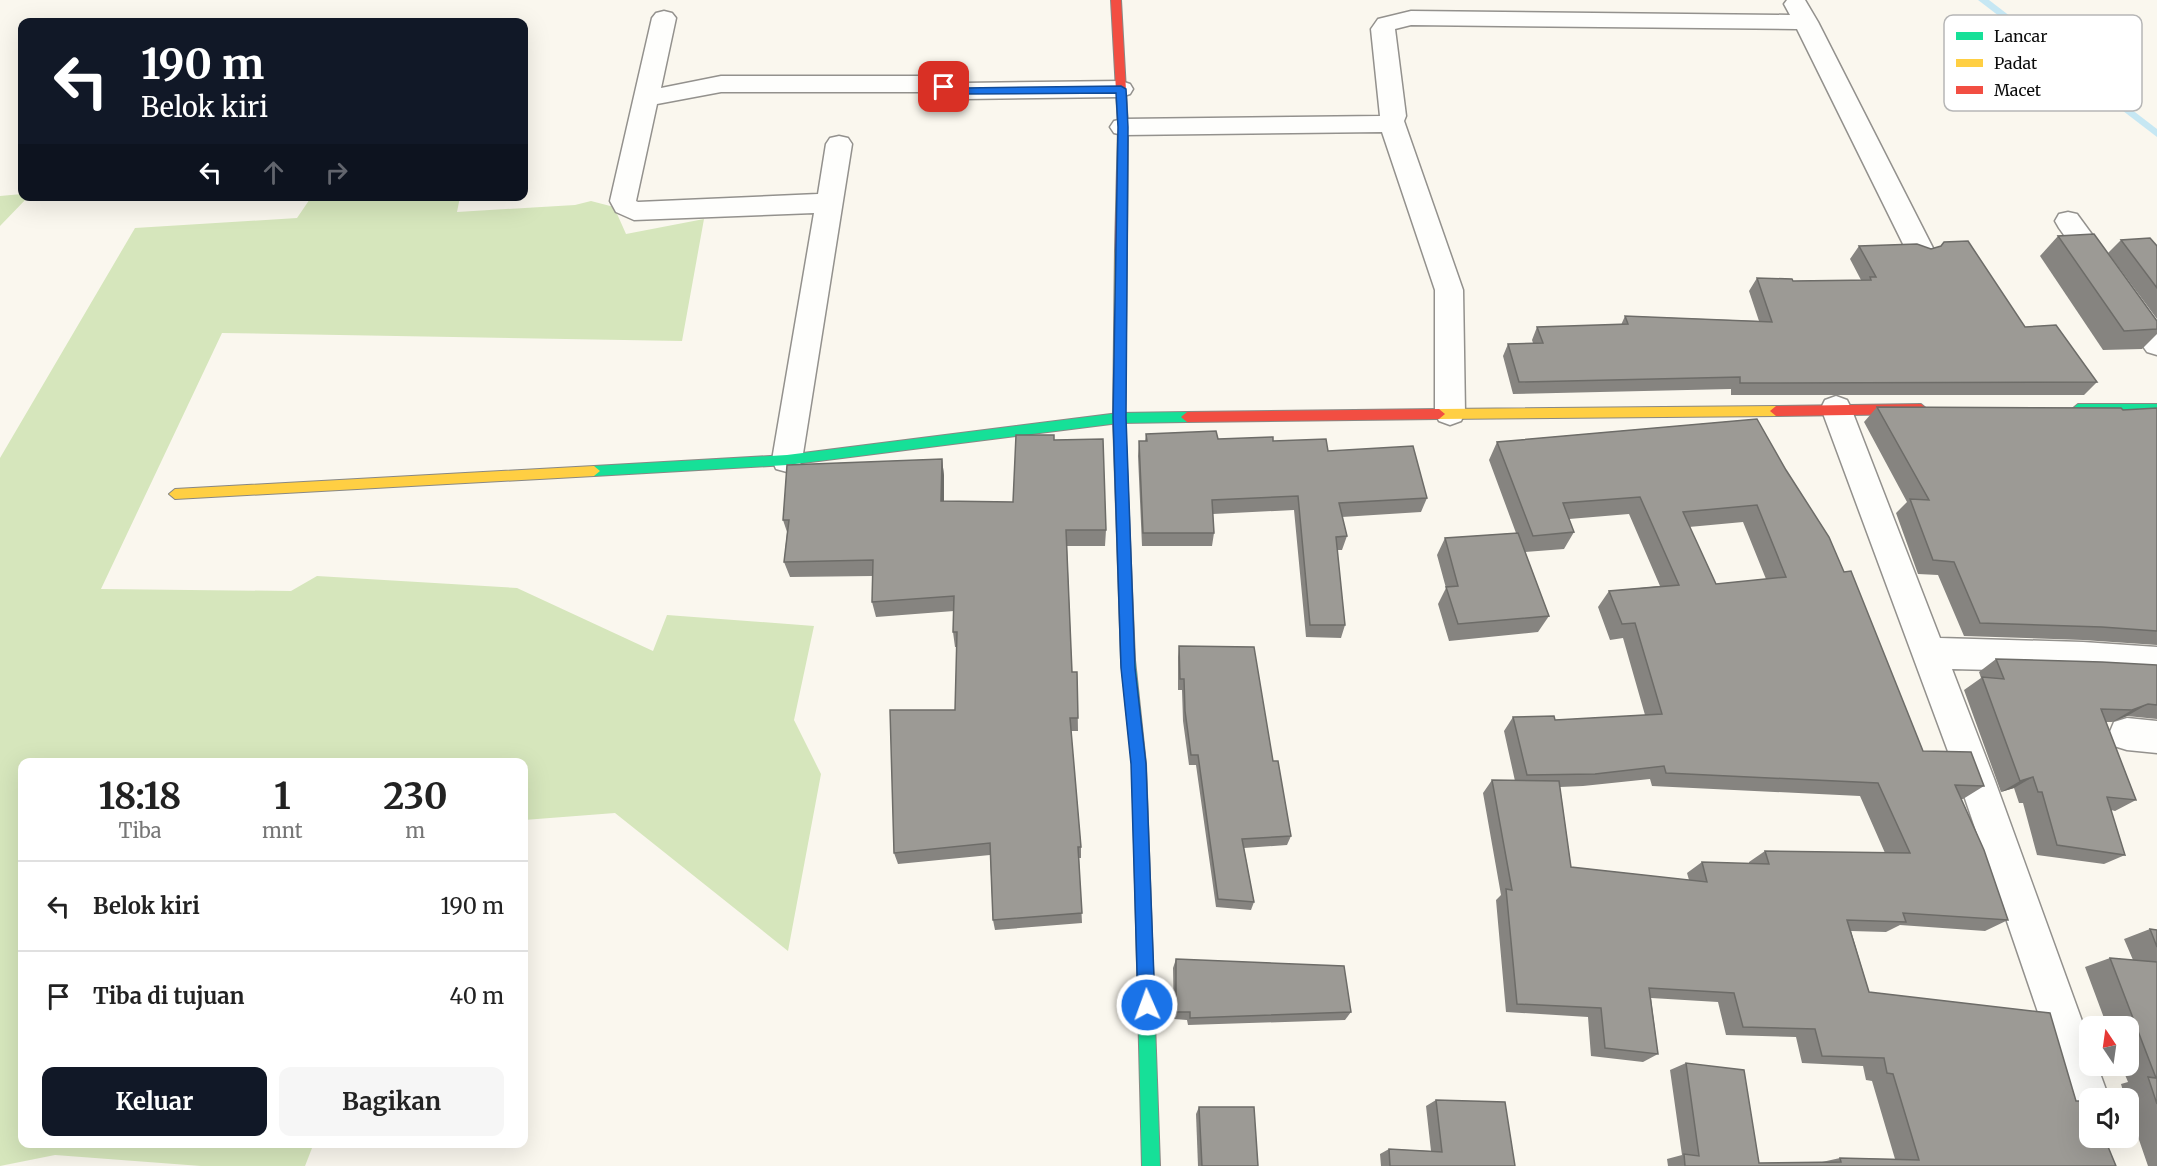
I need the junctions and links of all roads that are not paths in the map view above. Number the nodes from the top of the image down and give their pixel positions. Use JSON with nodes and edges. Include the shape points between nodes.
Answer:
{"nodes":[{"id":1,"x":1116,"y":0,"type":"edge"},
{"id":2,"x":1794,"y":0,"type":"edge"},
{"id":3,"x":664,"y":18,"type":"dead end"},
{"id":4,"x":1806,"y":22,"type":"junction"},
{"id":5,"x":1121,"y":89,"type":"junction"},
{"id":6,"x":645,"y":99,"type":"junction"},
{"id":7,"x":1391,"y":121,"type":"junction"},
{"id":8,"x":1123,"y":127,"type":"junction"},
{"id":9,"x":839,"y":144,"type":"dead end"},
{"id":10,"x":829,"y":203,"type":"junction"},
{"id":11,"x":2068,"y":221,"type":"dead end"},
{"id":12,"x":1920,"y":250,"type":"edge"},
{"id":13,"x":2157,"y":344,"type":"edge"},
{"id":14,"x":1836,"y":408,"type":"junction"},
{"id":15,"x":1931,"y":409,"type":"edge"},
{"id":16,"x":2062,"y":409,"type":"edge"},
{"id":17,"x":2157,"y":409,"type":"edge"},
{"id":18,"x":1450,"y":413,"type":"junction"},
{"id":19,"x":1119,"y":417,"type":"junction"},
{"id":20,"x":787,"y":460,"type":"junction"},
{"id":21,"x":175,"y":494,"type":"dead end"},
{"id":22,"x":1929,"y":653,"type":"junction"},
{"id":23,"x":2157,"y":662,"type":"edge"},
{"id":24,"x":2085,"y":1088,"type":"edge"},
{"id":25,"x":1151,"y":1166,"type":"edge"}],
"edges":[{"from":1,"to":5,"type":"street"},
{"from":2,"to":4,"type":"street"},
{"from":3,"to":6,"type":"street"},
{"from":4,"to":7,"type":"street","via":[[1411,18],[1395,21],[1383,29]]},
{"from":4,"to":12,"type":"street"},
{"from":5,"to":6,"type":"street","via":[[964,91],[923,84],[722,84]]},
{"from":5,"to":8,"type":"street"},
{"from":6,"to":10,"type":"street","via":[[623,201],[634,212]]},
{"from":7,"to":8,"type":"street"},
{"from":7,"to":18,"type":"street","via":[[1449,290]]},
{"from":8,"to":19,"type":"street"},
{"from":9,"to":10,"type":"street"},
{"from":10,"to":20,"type":"street"},
{"from":11,"to":13,"type":"street"},
{"from":14,"to":15,"type":"street"},
{"from":14,"to":18,"type":"street"},
{"from":14,"to":22,"type":"street"},
{"from":16,"to":17,"type":"street"},
{"from":18,"to":19,"type":"street"},
{"from":19,"to":20,"type":"street"},
{"from":19,"to":25,"type":"street","via":[[1128,668],[1139,764]]},
{"from":20,"to":21,"type":"street"},
{"from":22,"to":23,"type":"street"},
{"from":22,"to":24,"type":"street"}]}
